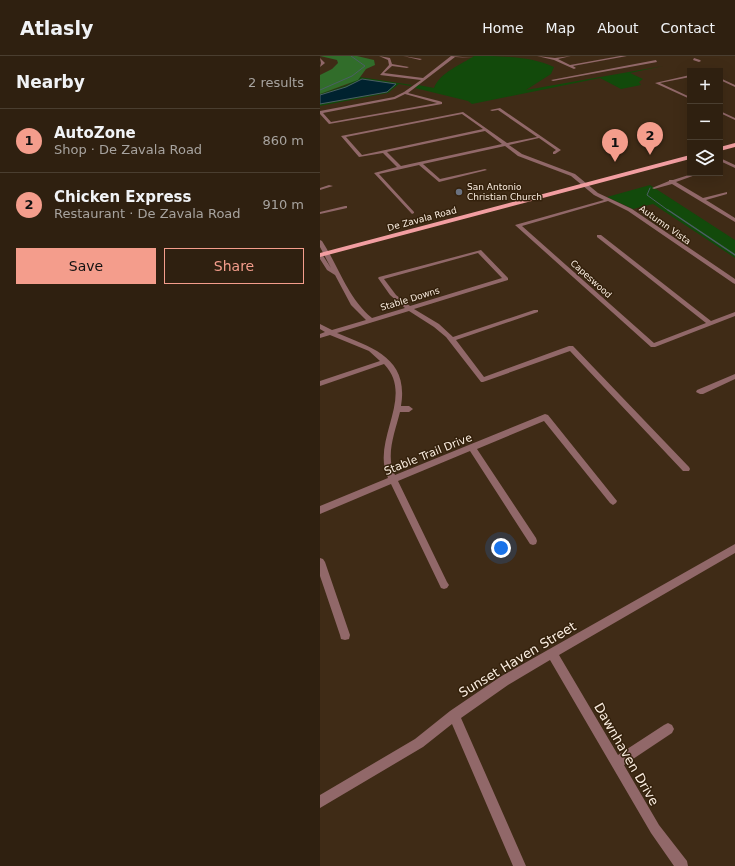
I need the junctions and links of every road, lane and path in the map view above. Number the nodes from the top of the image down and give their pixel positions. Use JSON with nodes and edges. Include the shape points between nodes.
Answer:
{"nodes":[{"id":1,"x":381,"y":56,"type":"edge"},
{"id":2,"x":405,"y":56,"type":"edge"},
{"id":3,"x":455,"y":56,"type":"edge"},
{"id":4,"x":539,"y":56,"type":"edge"},
{"id":5,"x":569,"y":56,"type":"edge"},
{"id":6,"x":625,"y":56,"type":"edge"},
{"id":7,"x":395,"y":57,"type":"dead end"},
{"id":8,"x":388,"y":58,"type":"junction"},
{"id":9,"x":472,"y":58,"type":"dead end"},
{"id":10,"x":651,"y":58,"type":"dead end"},
{"id":11,"x":320,"y":59,"type":"edge"},
{"id":12,"x":420,"y":59,"type":"dead end"},
{"id":13,"x":555,"y":59,"type":"junction"},
{"id":14,"x":694,"y":59,"type":"dead end"},
{"id":15,"x":699,"y":61,"type":"dead end"},
{"id":16,"x":391,"y":65,"type":"junction"},
{"id":17,"x":320,"y":66,"type":"edge"},
{"id":18,"x":570,"y":66,"type":"junction"},
{"id":19,"x":407,"y":67,"type":"dead end"},
{"id":20,"x":586,"y":74,"type":"junction"},
{"id":21,"x":687,"y":77,"type":"edge"},
{"id":22,"x":424,"y":79,"type":"junction"},
{"id":23,"x":553,"y":80,"type":"dead end"},
{"id":24,"x":723,"y":80,"type":"edge"},
{"id":25,"x":735,"y":86,"type":"edge"},
{"id":26,"x":405,"y":93,"type":"junction"},
{"id":27,"x":687,"y":97,"type":"edge"},
{"id":28,"x":492,"y":110,"type":"dead end"},
{"id":29,"x":320,"y":112,"type":"edge"},
{"id":30,"x":723,"y":113,"type":"edge"},
{"id":31,"x":735,"y":119,"type":"edge"},
{"id":32,"x":486,"y":130,"type":"junction"},
{"id":33,"x":441,"y":134,"type":"dead end"},
{"id":34,"x":540,"y":137,"type":"junction"},
{"id":35,"x":446,"y":138,"type":"junction"},
{"id":36,"x":400,"y":142,"type":"dead end"},
{"id":37,"x":505,"y":144,"type":"junction"},
{"id":38,"x":735,"y":145,"type":"edge"},
{"id":39,"x":404,"y":147,"type":"junction"},
{"id":40,"x":723,"y":148,"type":"edge"},
{"id":41,"x":384,"y":151,"type":"junction"},
{"id":42,"x":554,"y":153,"type":"dead end"},
{"id":43,"x":687,"y":158,"type":"edge"},
{"id":44,"x":723,"y":160,"type":"edge"},
{"id":45,"x":420,"y":163,"type":"junction"},
{"id":46,"x":733,"y":165,"type":"edge"},
{"id":47,"x":723,"y":167,"type":"edge"},
{"id":48,"x":400,"y":168,"type":"junction"},
{"id":49,"x":485,"y":170,"type":"dead end"},
{"id":50,"x":688,"y":176,"type":"edge"},
{"id":51,"x":671,"y":181,"type":"junction"},
{"id":52,"x":584,"y":185,"type":"junction"},
{"id":53,"x":330,"y":186,"type":"dead end"},
{"id":54,"x":654,"y":188,"type":"dead end"},
{"id":55,"x":320,"y":189,"type":"edge"},
{"id":56,"x":725,"y":193,"type":"dead end"},
{"id":57,"x":608,"y":200,"type":"junction"},
{"id":58,"x":702,"y":200,"type":"junction"},
{"id":59,"x":345,"y":207,"type":"dead end"},
{"id":60,"x":320,"y":213,"type":"edge"},
{"id":61,"x":412,"y":213,"type":"dead end"},
{"id":62,"x":735,"y":220,"type":"edge"},
{"id":63,"x":599,"y":236,"type":"dead end"},
{"id":64,"x":320,"y":242,"type":"edge"},
{"id":65,"x":322,"y":254,"type":"edge"},
{"id":66,"x":735,"y":282,"type":"edge"},
{"id":67,"x":410,"y":308,"type":"junction"},
{"id":68,"x":536,"y":311,"type":"dead end"},
{"id":69,"x":735,"y":314,"type":"edge"},
{"id":70,"x":370,"y":320,"type":"junction"},
{"id":71,"x":710,"y":324,"type":"junction"},
{"id":72,"x":320,"y":326,"type":"edge"},
{"id":73,"x":331,"y":332,"type":"junction"},
{"id":74,"x":320,"y":336,"type":"edge"},
{"id":75,"x":452,"y":339,"type":"junction"},
{"id":76,"x":386,"y":361,"type":"junction"},
{"id":77,"x":735,"y":376,"type":"edge"},
{"id":78,"x":320,"y":384,"type":"edge"},
{"id":79,"x":700,"y":392,"type":"dead end"},
{"id":80,"x":399,"y":409,"type":"junction"},
{"id":81,"x":409,"y":409,"type":"dead end"},
{"id":82,"x":383,"y":428,"type":"dead end"},
{"id":83,"x":393,"y":429,"type":"junction"},
{"id":84,"x":472,"y":448,"type":"junction"},
{"id":85,"x":686,"y":469,"type":"dead end"},
{"id":86,"x":392,"y":480,"type":"junction"},
{"id":87,"x":613,"y":501,"type":"dead end"},
{"id":88,"x":320,"y":510,"type":"edge"},
{"id":89,"x":533,"y":541,"type":"dead end"},
{"id":90,"x":735,"y":548,"type":"edge"},
{"id":91,"x":320,"y":562,"type":"edge"},
{"id":92,"x":444,"y":584,"type":"dead end"},
{"id":93,"x":345,"y":634,"type":"dead end"},
{"id":94,"x":552,"y":654,"type":"junction"},
{"id":95,"x":454,"y":716,"type":"junction"},
{"id":96,"x":668,"y":729,"type":"dead end"},
{"id":97,"x":616,"y":763,"type":"junction"},
{"id":98,"x":320,"y":802,"type":"edge"},
{"id":99,"x":516,"y":864,"type":"edge"},
{"id":100,"x":682,"y":866,"type":"edge"}],
"edges":[{"from":1,"to":8,"type":"street"},
{"from":2,"to":12,"type":"street"},
{"from":3,"to":9,"type":"street"},
{"from":3,"to":22,"type":"street"},
{"from":4,"to":13,"type":"street"},
{"from":5,"to":13,"type":"street"},
{"from":6,"to":18,"type":"street"},
{"from":7,"to":8,"type":"street"},
{"from":8,"to":16,"type":"street"},
{"from":10,"to":20,"type":"street","via":[[656,60]]},
{"from":11,"to":17,"type":"street","via":[[323,63]]},
{"from":13,"to":18,"type":"street"},
{"from":14,"to":15,"type":"street"},
{"from":16,"to":19,"type":"street"},
{"from":16,"to":22,"type":"street","via":[[381,74]]},
{"from":18,"to":20,"type":"street"},
{"from":20,"to":23,"type":"street"},
{"from":21,"to":27,"type":"street","via":[[657,83]]},
{"from":22,"to":26,"type":"street"},
{"from":24,"to":25,"type":"street"},
{"from":26,"to":29,"type":"street","via":[[389,100]]},
{"from":26,"to":29,"type":"street","via":[[441,103],[330,123]]},
{"from":28,"to":34,"type":"street","via":[[500,110]]},
{"from":30,"to":31,"type":"street"},
{"from":32,"to":35,"type":"street"},
{"from":32,"to":37,"type":"street","name":"Autumn Vista"},
{"from":32,"to":41,"type":"street","name":"Autumn Vista","via":[[463,113],[343,136],[361,156]]},
{"from":33,"to":35,"type":"street"},
{"from":34,"to":37,"type":"street"},
{"from":34,"to":42,"type":"street","via":[[559,150]]},
{"from":35,"to":39,"type":"street"},
{"from":36,"to":39,"type":"street"},
{"from":37,"to":45,"type":"street"},
{"from":37,"to":52,"type":"street","name":"Autumn Vista","via":[[524,157],[566,174],[578,185]]},
{"from":38,"to":40,"type":"main road"},
{"from":39,"to":41,"type":"street"},
{"from":41,"to":48,"type":"street"},
{"from":43,"to":52,"type":"main road","name":"De Zavala Road"},
{"from":44,"to":46,"type":"street"},
{"from":45,"to":48,"type":"street"},
{"from":45,"to":49,"type":"street","via":[[439,181]]},
{"from":46,"to":47,"type":"street"},
{"from":48,"to":61,"type":"street","via":[[376,173]]},
{"from":50,"to":51,"type":"street"},
{"from":51,"to":54,"type":"street"},
{"from":51,"to":58,"type":"street"},
{"from":52,"to":57,"type":"street","name":"Autumn Vista"},
{"from":52,"to":65,"type":"main road","name":"De Zavala Road"},
{"from":53,"to":55,"type":"street"},
{"from":56,"to":58,"type":"street"},
{"from":57,"to":66,"type":"street","name":"Autumn Vista","via":[[636,214]]},
{"from":57,"to":71,"type":"street","name":"Capeswood","via":[[518,225],[653,346]]},
{"from":58,"to":62,"type":"street"},
{"from":59,"to":60,"type":"street"},
{"from":63,"to":71,"type":"street"},
{"from":64,"to":65,"type":"street"},
{"from":65,"to":70,"type":"street","via":[[329,269],[336,274],[356,308]]},
{"from":67,"to":67,"type":"street","name":"Stable Downs","via":[[394,297],[381,278],[479,251],[506,279]]},
{"from":67,"to":70,"type":"street","name":"Stable Downs"},
{"from":67,"to":75,"type":"street"},
{"from":68,"to":75,"type":"street"},
{"from":69,"to":71,"type":"street"},
{"from":70,"to":73,"type":"street","name":"Stable Downs"},
{"from":72,"to":73,"type":"street"},
{"from":73,"to":74,"type":"street","name":"Stable Downs"},
{"from":73,"to":76,"type":"street","via":[[365,346]]},
{"from":75,"to":85,"type":"street","via":[[483,380],[571,348]]},
{"from":76,"to":78,"type":"street"},
{"from":76,"to":80,"type":"street","via":[[398,382]]},
{"from":77,"to":79,"type":"street"},
{"from":80,"to":81,"type":"street"},
{"from":80,"to":83,"type":"street"},
{"from":82,"to":83,"type":"street"},
{"from":83,"to":86,"type":"street","via":[[386,455]]},
{"from":84,"to":86,"type":"street","name":"Stable Trail Drive"},
{"from":84,"to":87,"type":"street","name":"Stable Trail Drive","via":[[545,417]]},
{"from":84,"to":89,"type":"street"},
{"from":86,"to":88,"type":"street","name":"Stable Trail Drive"},
{"from":86,"to":92,"type":"street"},
{"from":90,"to":94,"type":"street","name":"Sunset Haven Street"},
{"from":91,"to":93,"type":"street"},
{"from":94,"to":95,"type":"street","name":"Sunset Haven Street","via":[[504,681]]},
{"from":94,"to":97,"type":"street","name":"Dawnhaven Drive"},
{"from":95,"to":98,"type":"street","name":"Sunset Haven Street","via":[[419,744]]},
{"from":95,"to":99,"type":"street"},
{"from":96,"to":97,"type":"street"},
{"from":97,"to":100,"type":"street","name":"Dawnhaven Drive","via":[[658,834]]}]}
